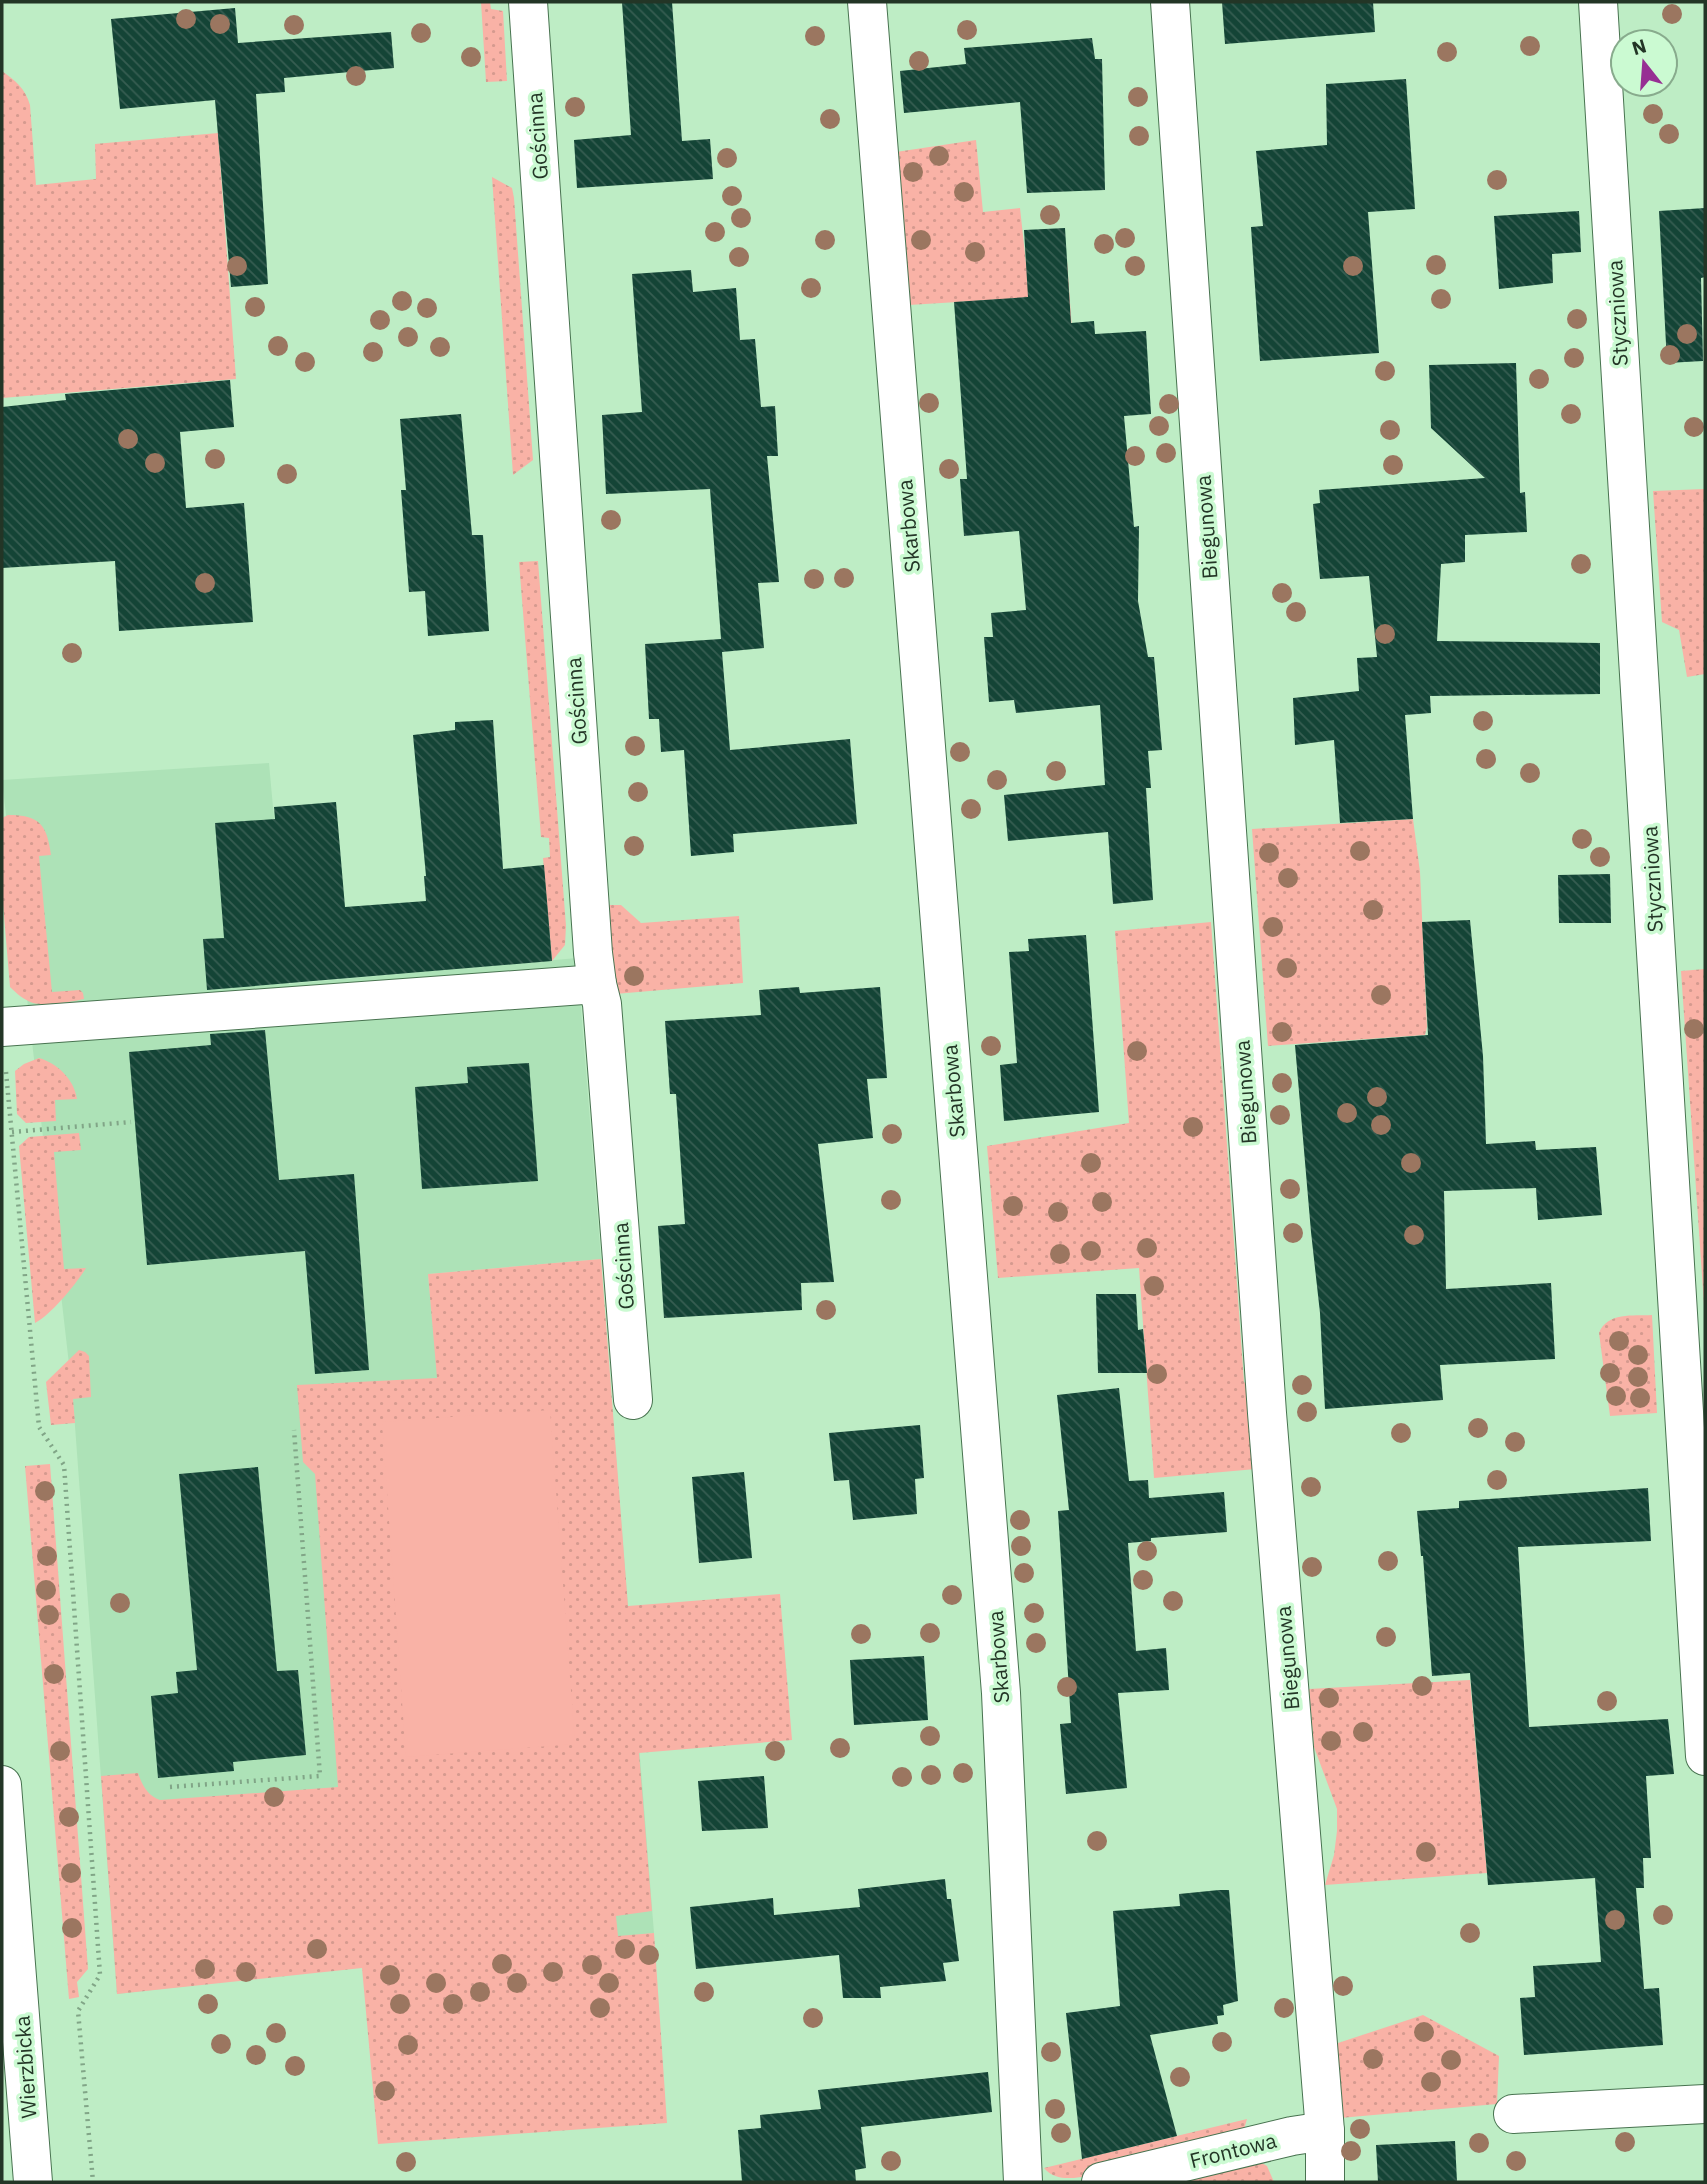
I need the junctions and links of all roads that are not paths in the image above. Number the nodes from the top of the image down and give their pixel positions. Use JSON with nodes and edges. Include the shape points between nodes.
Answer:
{"nodes":[{"id":1,"x":528,"y":2,"type":"edge"},
{"id":2,"x":867,"y":2,"type":"edge"},
{"id":3,"x":1170,"y":2,"type":"edge"},
{"id":4,"x":1598,"y":2,"type":"edge"},
{"id":5,"x":597,"y":984,"type":"junction"},
{"id":6,"x":2,"y":1027,"type":"edge"},
{"id":7,"x":633,"y":1399,"type":"dead end"},
{"id":8,"x":1705,"y":1756,"type":"edge"},
{"id":9,"x":2,"y":1785,"type":"edge"},
{"id":10,"x":10,"y":1974,"type":"edge"},
{"id":11,"x":1705,"y":2104,"type":"edge"},
{"id":12,"x":1513,"y":2113,"type":"dead end"},
{"id":13,"x":1325,"y":2131,"type":"junction"},
{"id":14,"x":33,"y":2182,"type":"edge"},
{"id":15,"x":1023,"y":2182,"type":"edge"},
{"id":16,"x":1101,"y":2182,"type":"edge"},
{"id":17,"x":1325,"y":2182,"type":"edge"}],
"edges":[{"from":1,"to":5,"type":"street","name":"Gościnna"},
{"from":2,"to":15,"type":"street","name":"Skarbowa","via":[[1001,1693]]},
{"from":3,"to":13,"type":"street","name":"Biegunowa","via":[[1266,1399]]},
{"from":4,"to":8,"type":"street","name":"Styczniowa"},
{"from":5,"to":6,"type":"street"},
{"from":5,"to":7,"type":"street","name":"Gościnna"},
{"from":9,"to":10,"type":"street","name":"Wierzbicka"},
{"from":10,"to":14,"type":"street","name":"Wierzbicka"},
{"from":11,"to":12,"type":"street"},
{"from":13,"to":16,"type":"street","name":"Frontowa"},
{"from":13,"to":17,"type":"street","name":"Biegunowa"}]}
